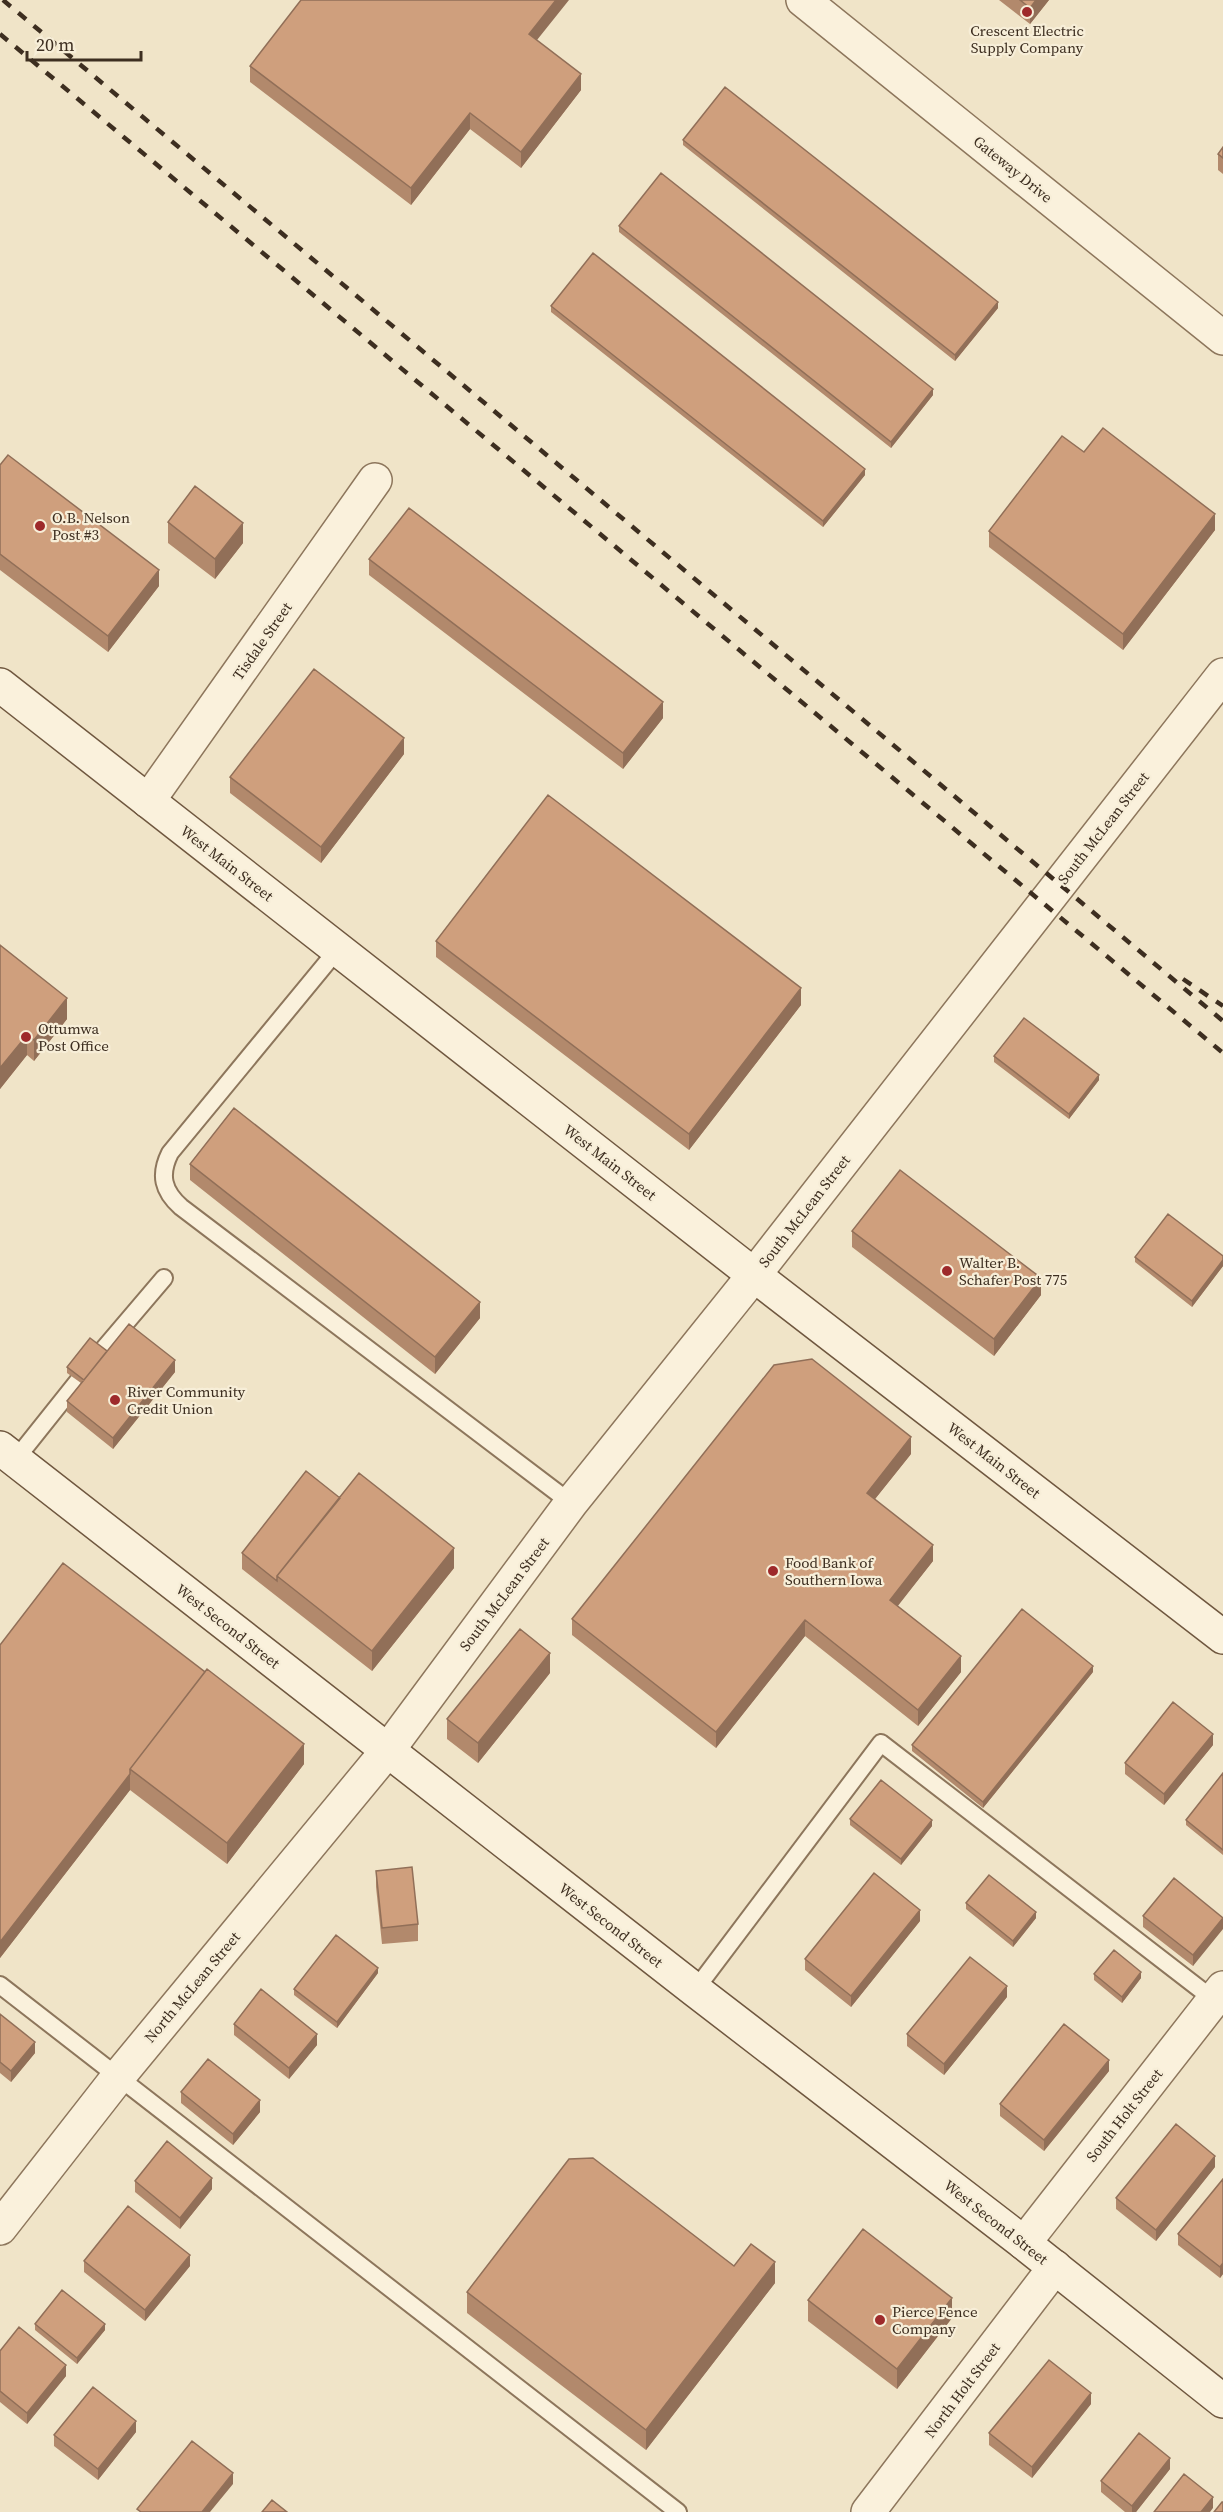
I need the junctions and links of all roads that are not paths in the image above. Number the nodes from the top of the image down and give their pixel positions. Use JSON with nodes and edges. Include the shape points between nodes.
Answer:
{"nodes":[{"id":1,"x":803,"y":0,"type":"edge"},
{"id":2,"x":1223,"y":338,"type":"edge"},
{"id":3,"x":375,"y":480,"type":"dead end"},
{"id":4,"x":1223,"y":675,"type":"edge"},
{"id":5,"x":0,"y":685,"type":"edge"},
{"id":6,"x":148,"y":801,"type":"junction"},
{"id":7,"x":338,"y":949,"type":"junction"},
{"id":8,"x":754,"y":1275,"type":"junction"},
{"id":9,"x":164,"y":1278,"type":"dead end"},
{"id":10,"x":101,"y":1352,"type":"edge"},
{"id":11,"x":78,"y":1381,"type":"edge"},
{"id":12,"x":7,"y":1454,"type":"edge"},
{"id":13,"x":571,"y":1503,"type":"junction"},
{"id":14,"x":1223,"y":1636,"type":"edge"},
{"id":15,"x":388,"y":1750,"type":"junction"},
{"id":16,"x":0,"y":1985,"type":"edge"},
{"id":17,"x":695,"y":1990,"type":"junction"},
{"id":18,"x":1220,"y":1998,"type":"edge"},
{"id":19,"x":118,"y":2077,"type":"junction"},
{"id":20,"x":0,"y":2228,"type":"edge"},
{"id":21,"x":1024,"y":2242,"type":"junction"},
{"id":22,"x":1055,"y":2267,"type":"junction"},
{"id":23,"x":1223,"y":2401,"type":"edge"},
{"id":24,"x":678,"y":2512,"type":"edge"},
{"id":25,"x":868,"y":2512,"type":"edge"}],
"edges":[{"from":1,"to":2,"type":"street","name":"Gateway Drive"},
{"from":3,"to":6,"type":"street","name":"Tisdale Street"},
{"from":4,"to":8,"type":"street","name":"South McLean Street"},
{"from":5,"to":6,"type":"street","name":"West Main Street"},
{"from":6,"to":7,"type":"street","name":"West Main Street"},
{"from":7,"to":8,"type":"street","name":"West Main Street"},
{"from":7,"to":13,"type":"lane","via":[[170,1153],[163,1175],[165,1187],[181,1207]]},
{"from":8,"to":13,"type":"street","name":"South McLean Street"},
{"from":8,"to":14,"type":"street","name":"West Main Street"},
{"from":9,"to":10,"type":"lane"},
{"from":11,"to":12,"type":"lane"},
{"from":12,"to":15,"type":"street","name":"West Second Street"},
{"from":13,"to":15,"type":"street","name":"South McLean Street"},
{"from":15,"to":17,"type":"street","name":"West Second Street"},
{"from":15,"to":19,"type":"street","name":"North McLean Street"},
{"from":16,"to":19,"type":"lane"},
{"from":17,"to":18,"type":"lane","via":[[881,1743]]},
{"from":17,"to":21,"type":"street","name":"West Second Street"},
{"from":18,"to":21,"type":"street","name":"South Holt Street"},
{"from":19,"to":20,"type":"street","name":"North McLean Street"},
{"from":19,"to":24,"type":"lane"},
{"from":21,"to":22,"type":"street","name":"West Second Street"},
{"from":22,"to":23,"type":"street","name":"West Second Street"},
{"from":22,"to":25,"type":"street","name":"North Holt Street"}]}
